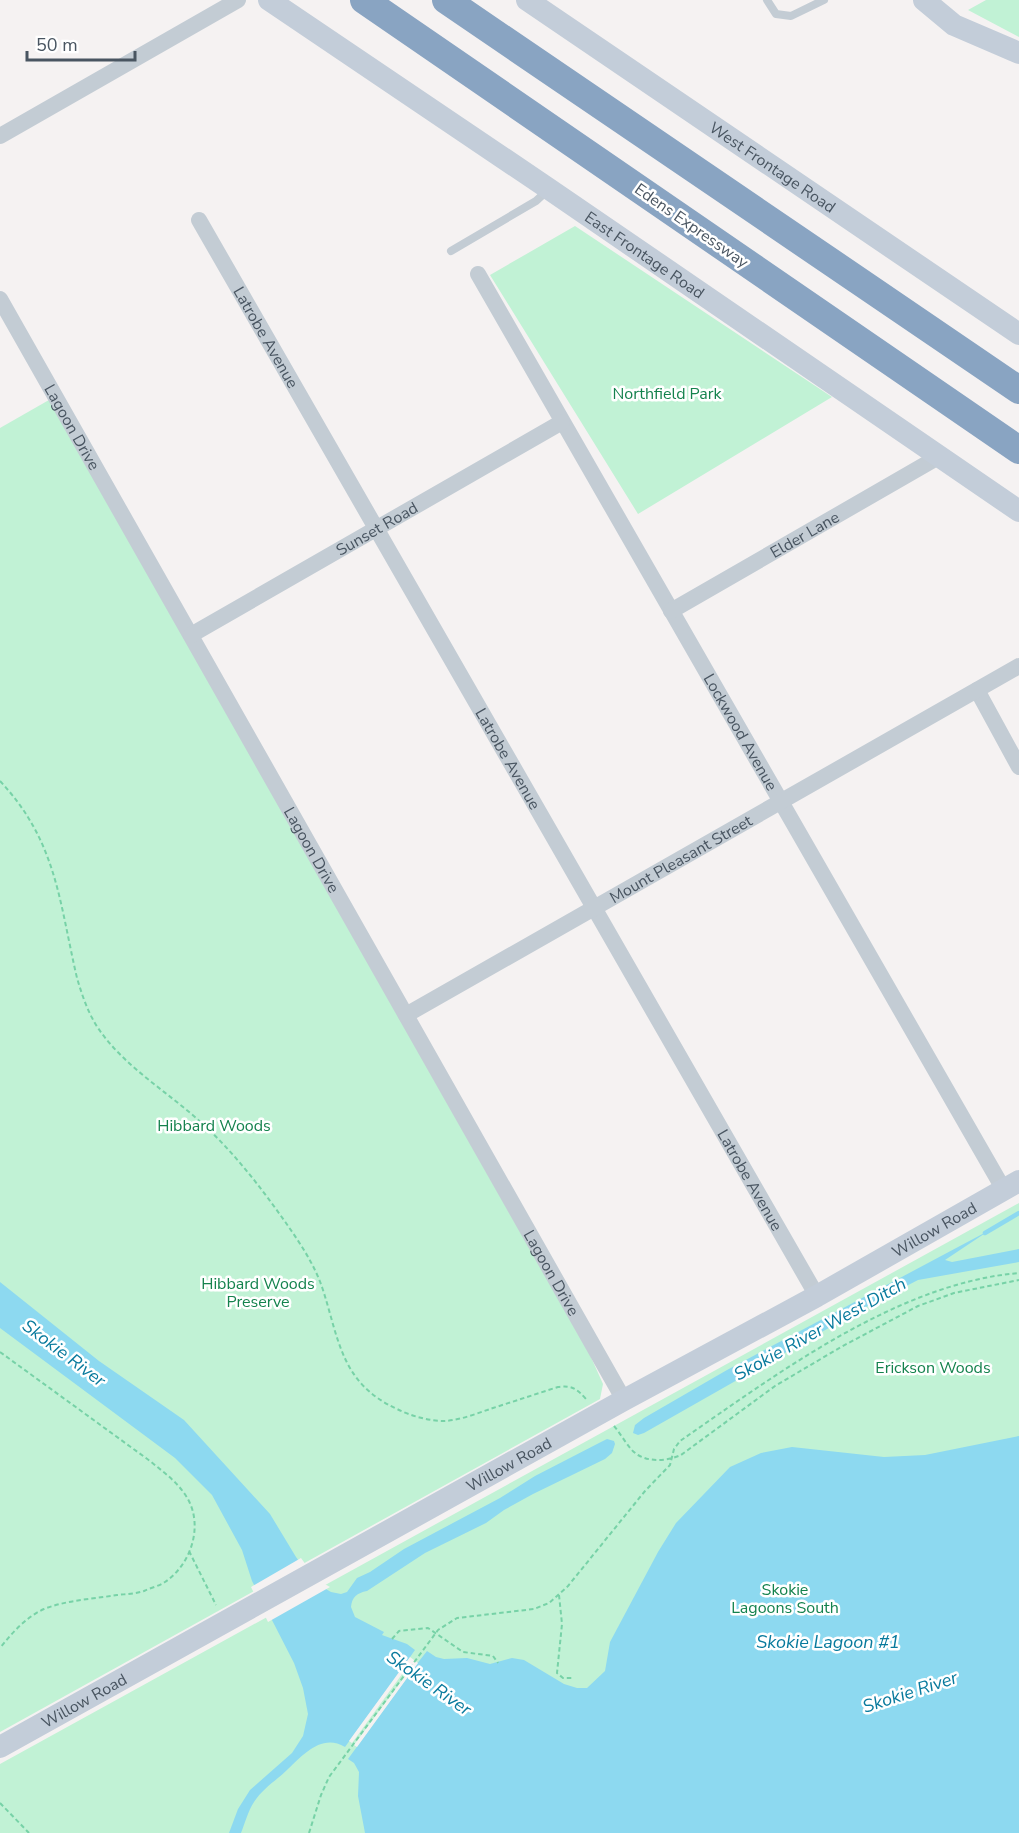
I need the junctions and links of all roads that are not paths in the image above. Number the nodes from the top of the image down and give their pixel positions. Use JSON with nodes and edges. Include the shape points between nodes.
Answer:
{"nodes":[{"id":1,"x":238,"y":0,"type":"edge"},
{"id":2,"x":269,"y":0,"type":"edge"},
{"id":3,"x":364,"y":0,"type":"edge"},
{"id":4,"x":446,"y":0,"type":"edge"},
{"id":5,"x":527,"y":0,"type":"edge"},
{"id":6,"x":767,"y":0,"type":"edge"},
{"id":7,"x":824,"y":0,"type":"edge"},
{"id":8,"x":924,"y":0,"type":"edge"},
{"id":9,"x":1019,"y":53,"type":"edge"},
{"id":10,"x":0,"y":136,"type":"edge"},
{"id":11,"x":549,"y":189,"type":"junction"},
{"id":12,"x":199,"y":220,"type":"dead end"},
{"id":13,"x":451,"y":251,"type":"dead end"},
{"id":14,"x":478,"y":274,"type":"dead end"},
{"id":15,"x":0,"y":298,"type":"edge"},
{"id":16,"x":1019,"y":334,"type":"edge"},
{"id":17,"x":1019,"y":390,"type":"edge"},
{"id":18,"x":562,"y":422,"type":"junction"},
{"id":19,"x":1019,"y":450,"type":"edge"},
{"id":20,"x":940,"y":456,"type":"junction"},
{"id":21,"x":1019,"y":511,"type":"edge"},
{"id":22,"x":376,"y":528,"type":"junction"},
{"id":23,"x":671,"y":611,"type":"junction"},
{"id":24,"x":191,"y":635,"type":"junction"},
{"id":25,"x":1019,"y":666,"type":"edge"},
{"id":26,"x":977,"y":690,"type":"junction"},
{"id":27,"x":1019,"y":767,"type":"edge"},
{"id":28,"x":780,"y":802,"type":"junction"},
{"id":29,"x":594,"y":908,"type":"junction"},
{"id":30,"x":406,"y":1015,"type":"junction"},
{"id":31,"x":1011,"y":1186,"type":"edge"},
{"id":32,"x":817,"y":1296,"type":"junction"},
{"id":33,"x":624,"y":1400,"type":"junction"},
{"id":34,"x":0,"y":1747,"type":"edge"}],
"edges":[{"from":1,"to":10,"type":"street"},
{"from":2,"to":11,"type":"street","name":"East Frontage Road"},
{"from":3,"to":19,"type":"highway","name":"Edens Expressway"},
{"from":4,"to":17,"type":"highway"},
{"from":5,"to":16,"type":"street","name":"West Frontage Road"},
{"from":6,"to":7,"type":"lane","via":[[776,14],[791,16]]},
{"from":8,"to":9,"type":"street","via":[[954,25]]},
{"from":11,"to":13,"type":"lane","via":[[536,201]]},
{"from":11,"to":20,"type":"street","name":"East Frontage Road"},
{"from":12,"to":22,"type":"street","name":"Latrobe Avenue"},
{"from":14,"to":18,"type":"street","name":"Lockwood Avenue"},
{"from":15,"to":24,"type":"street","name":"Lagoon Drive"},
{"from":18,"to":22,"type":"street","name":"Sunset Road"},
{"from":18,"to":23,"type":"street","name":"Lockwood Avenue"},
{"from":20,"to":21,"type":"street","name":"East Frontage Road"},
{"from":20,"to":23,"type":"street","name":"Elder Lane"},
{"from":22,"to":24,"type":"street","name":"Sunset Road"},
{"from":22,"to":29,"type":"street","name":"Latrobe Avenue"},
{"from":23,"to":28,"type":"street","name":"Lockwood Avenue"},
{"from":24,"to":30,"type":"street","name":"Lagoon Drive"},
{"from":25,"to":26,"type":"street","name":"Mount Pleasant Street"},
{"from":26,"to":27,"type":"street"},
{"from":26,"to":28,"type":"street","name":"Mount Pleasant Street"},
{"from":28,"to":29,"type":"street","name":"Mount Pleasant Street"},
{"from":28,"to":31,"type":"street","name":"Lockwood Avenue"},
{"from":29,"to":30,"type":"street","name":"Mount Pleasant Street"},
{"from":29,"to":32,"type":"street","name":"Latrobe Avenue"},
{"from":30,"to":33,"type":"street","name":"Lagoon Drive"},
{"from":31,"to":32,"type":"street","name":"Willow Road"},
{"from":32,"to":33,"type":"street","name":"Willow Road"},
{"from":33,"to":34,"type":"street","name":"Willow Road"}]}
